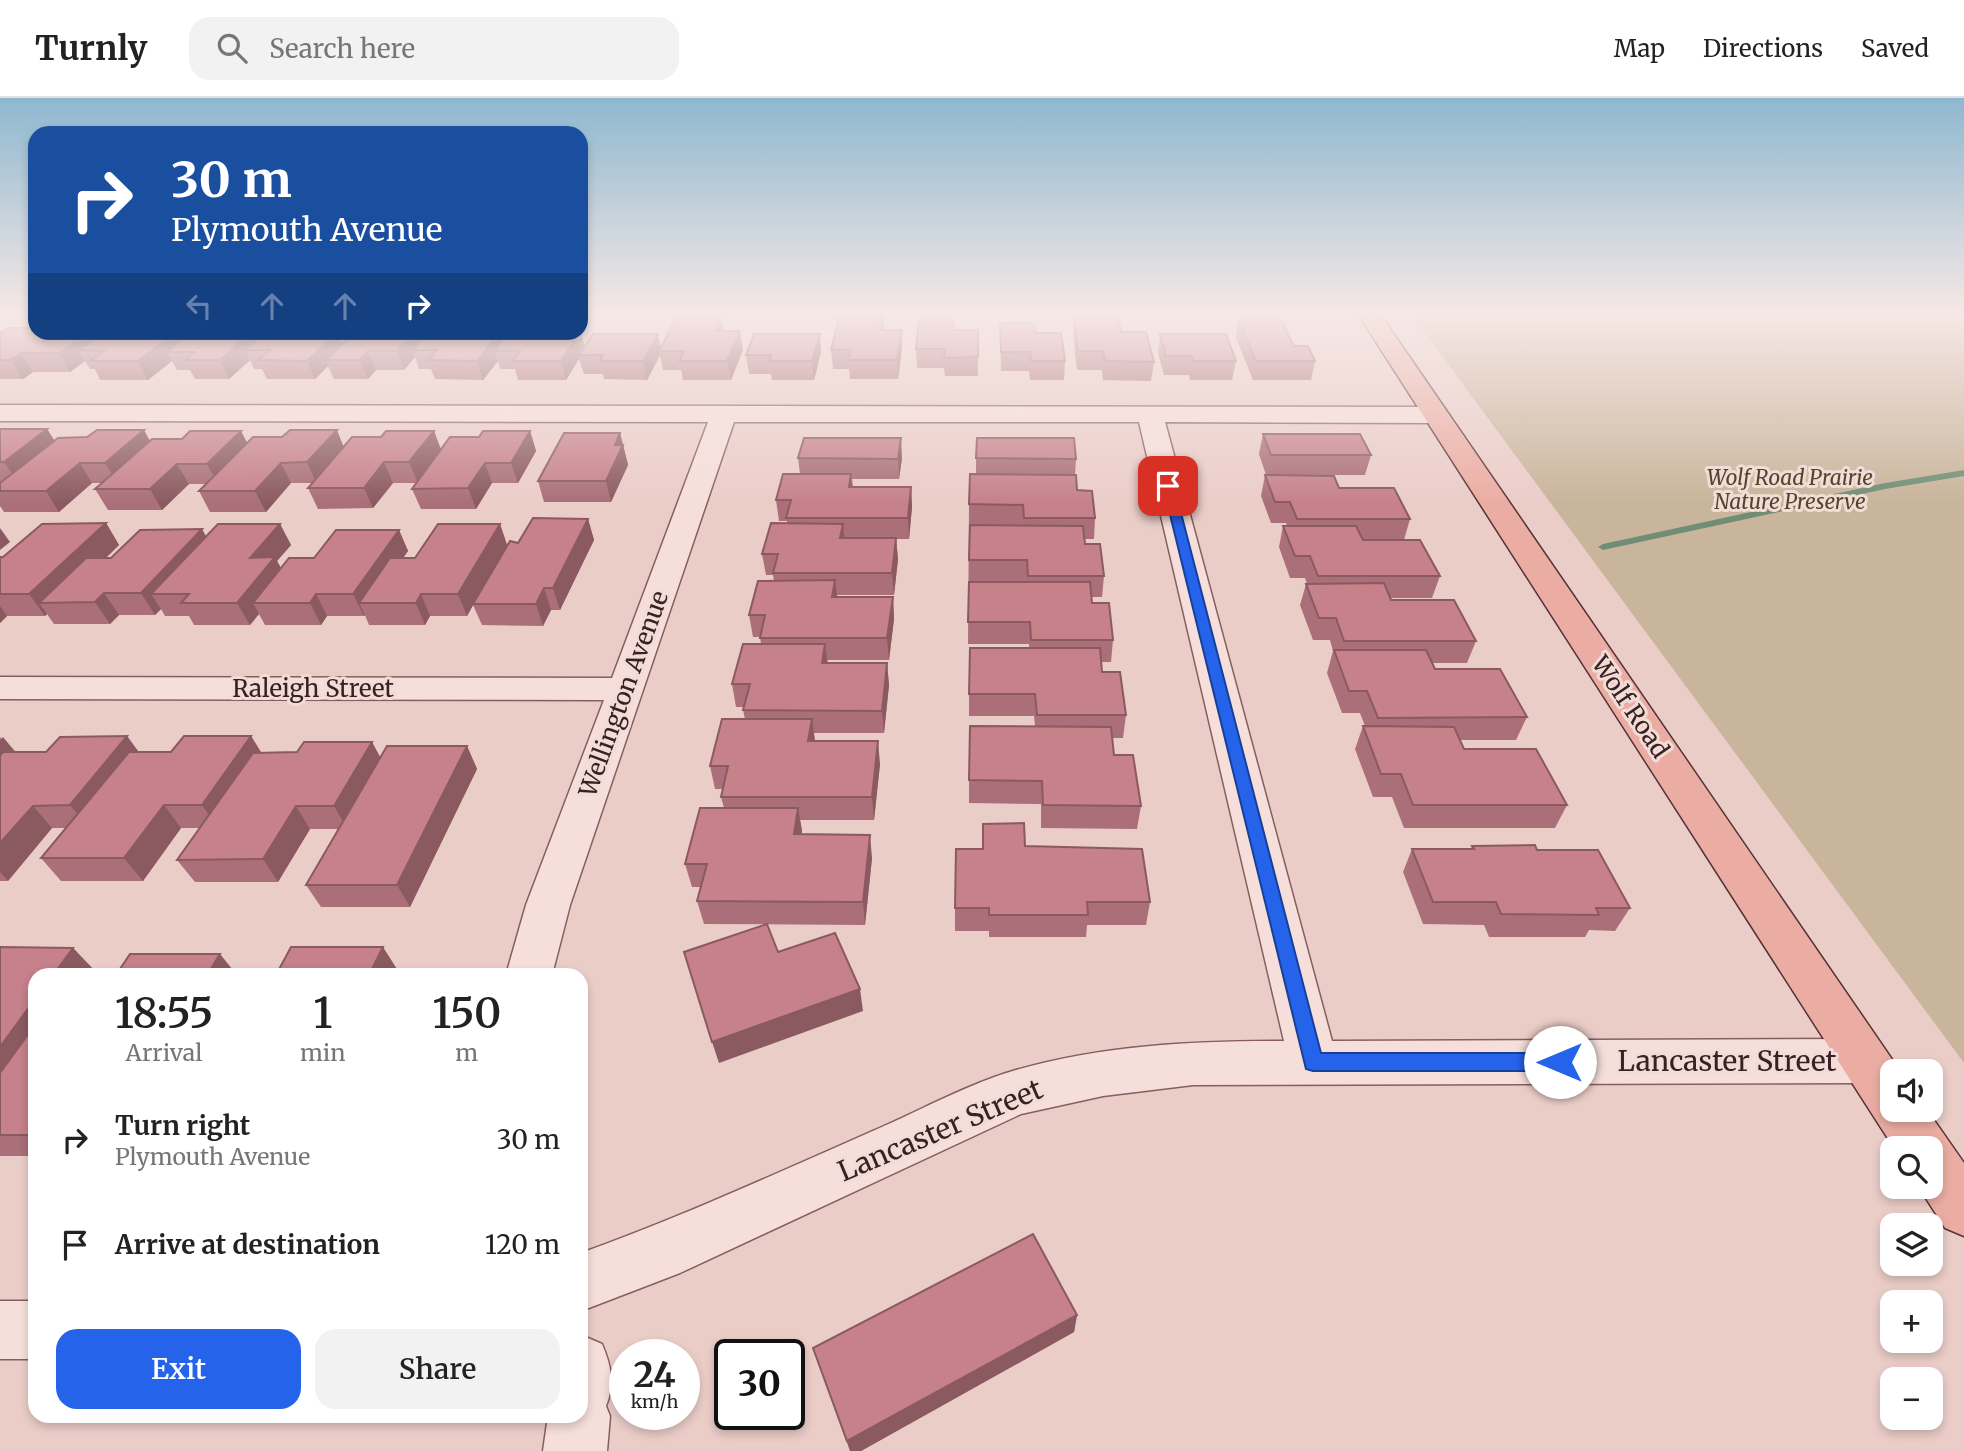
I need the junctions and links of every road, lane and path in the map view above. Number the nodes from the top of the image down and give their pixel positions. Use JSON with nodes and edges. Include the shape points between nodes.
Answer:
{"nodes":[{"id":1,"x":1411,"y":377,"type":"edge"},
{"id":2,"x":0,"y":413,"type":"edge"},
{"id":3,"x":724,"y":414,"type":"junction"},
{"id":4,"x":1150,"y":415,"type":"junction"},
{"id":5,"x":1436,"y":415,"type":"junction"},
{"id":6,"x":0,"y":688,"type":"edge"},
{"id":7,"x":627,"y":690,"type":"junction"},
{"id":8,"x":531,"y":968,"type":"edge"},
{"id":9,"x":1313,"y":1062,"type":"junction"},
{"id":10,"x":1879,"y":1081,"type":"edge"},
{"id":11,"x":1943,"y":1178,"type":"edge"},
{"id":12,"x":1964,"y":1209,"type":"edge"},
{"id":13,"x":588,"y":1279,"type":"edge"},
{"id":14,"x":0,"y":1330,"type":"edge"},
{"id":15,"x":28,"y":1330,"type":"edge"},
{"id":16,"x":578,"y":1423,"type":"edge"},
{"id":17,"x":575,"y":1451,"type":"edge"}],
"edges":[{"from":1,"to":5,"type":"main road","name":"Wolf Road"},
{"from":2,"to":3,"type":"street"},
{"from":3,"to":4,"type":"street"},
{"from":3,"to":7,"type":"street","name":"Wellington Avenue"},
{"from":4,"to":5,"type":"street"},
{"from":4,"to":9,"type":"street"},
{"from":5,"to":10,"type":"main road","name":"Wolf Road"},
{"from":6,"to":7,"type":"street","name":"Raleigh Street"},
{"from":7,"to":8,"type":"street","name":"Wellington Avenue","via":[[548,905]]},
{"from":9,"to":10,"type":"street","name":"Lancaster Street"},
{"from":9,"to":13,"type":"street","name":"Lancaster Street","via":[[1132,1068],[1014,1093],[660,1253]]},
{"from":11,"to":12,"type":"main road"},
{"from":14,"to":15,"type":"street"},
{"from":16,"to":17,"type":"street"}]}
